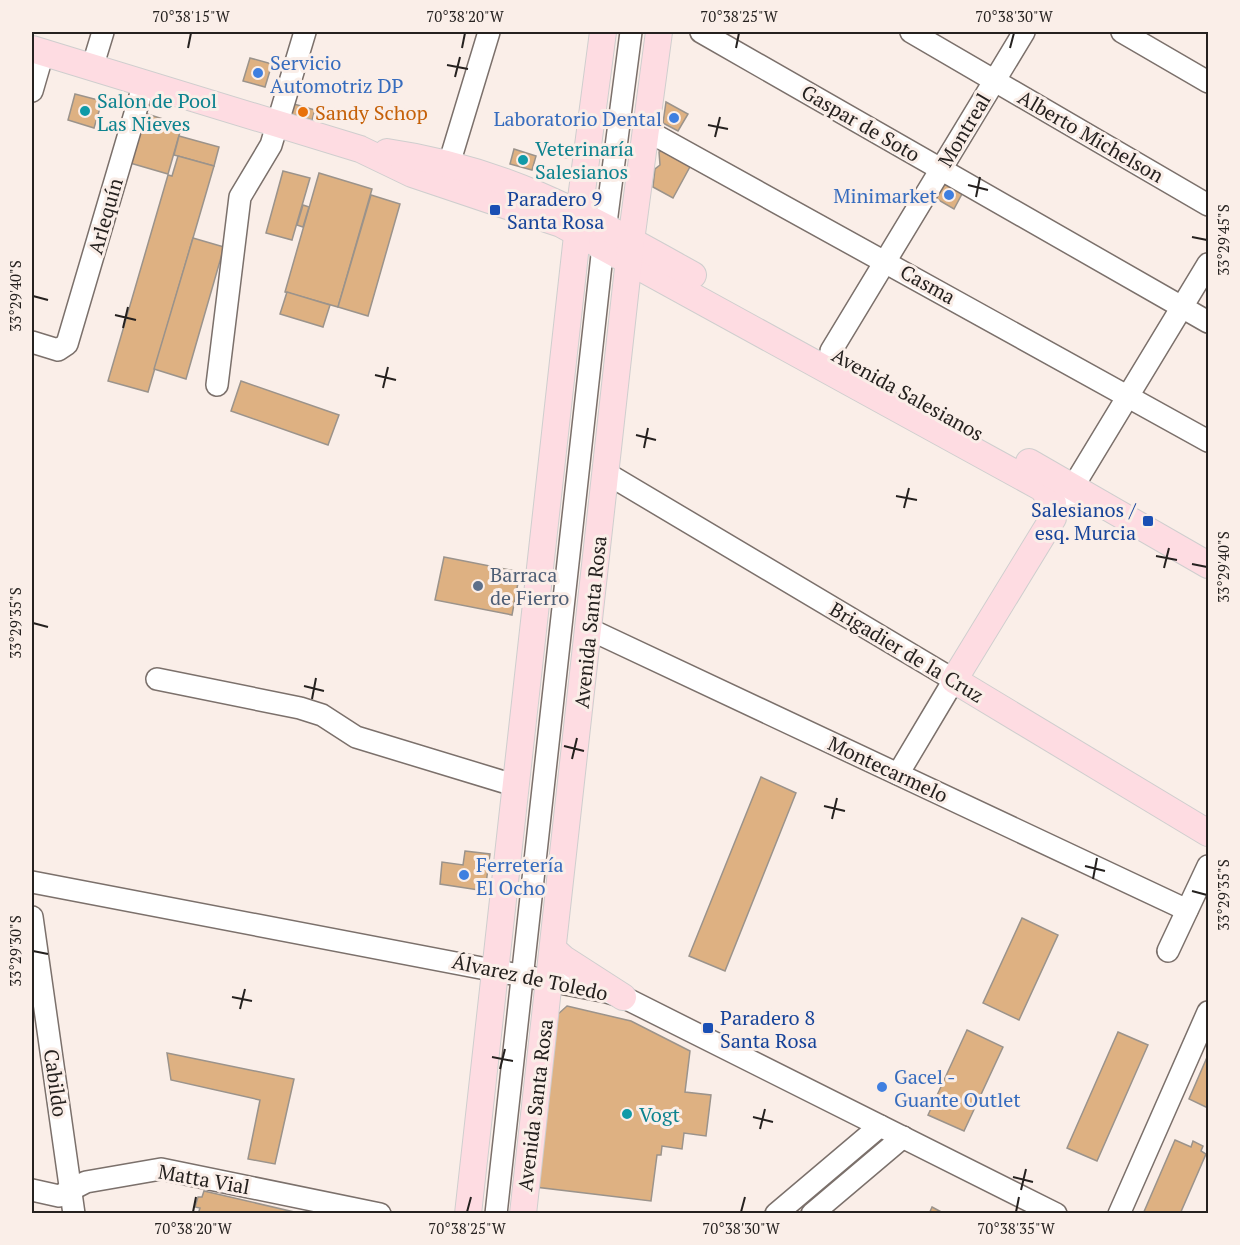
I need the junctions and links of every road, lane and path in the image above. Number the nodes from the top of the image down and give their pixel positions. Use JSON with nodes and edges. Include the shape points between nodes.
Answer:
{"nodes":[{"id":1,"x":103,"y":32,"type":"edge"},
{"id":2,"x":305,"y":32,"type":"edge"},
{"id":3,"x":489,"y":32,"type":"edge"},
{"id":4,"x":603,"y":32,"type":"edge"},
{"id":5,"x":631,"y":32,"type":"edge"},
{"id":6,"x":659,"y":32,"type":"edge"},
{"id":7,"x":701,"y":32,"type":"edge"},
{"id":8,"x":911,"y":32,"type":"edge"},
{"id":9,"x":1024,"y":32,"type":"edge"},
{"id":10,"x":1122,"y":32,"type":"edge"},
{"id":11,"x":37,"y":51,"type":"edge"},
{"id":12,"x":92,"y":68,"type":"junction"},
{"id":13,"x":994,"y":80,"type":"junction"},
{"id":14,"x":1209,"y":81,"type":"edge"},
{"id":15,"x":144,"y":83,"type":"junction"},
{"id":16,"x":32,"y":91,"type":"edge"},
{"id":17,"x":277,"y":123,"type":"junction"},
{"id":18,"x":646,"y":130,"type":"junction"},
{"id":19,"x":360,"y":149,"type":"junction"},
{"id":20,"x":450,"y":164,"type":"junction"},
{"id":21,"x":941,"y":169,"type":"junction"},
{"id":22,"x":1209,"y":205,"type":"edge"},
{"id":23,"x":579,"y":222,"type":"junction"},
{"id":24,"x":605,"y":236,"type":"junction"},
{"id":25,"x":630,"y":250,"type":"junction"},
{"id":26,"x":885,"y":261,"type":"junction"},
{"id":27,"x":1209,"y":264,"type":"edge"},
{"id":28,"x":1182,"y":308,"type":"junction"},
{"id":29,"x":1209,"y":322,"type":"edge"},
{"id":30,"x":32,"y":342,"type":"edge"},
{"id":31,"x":831,"y":351,"type":"junction"},
{"id":32,"x":217,"y":385,"type":"dead end"},
{"id":33,"x":1128,"y":396,"type":"junction"},
{"id":34,"x":1209,"y":441,"type":"edge"},
{"id":35,"x":606,"y":473,"type":"junction"},
{"id":36,"x":1073,"y":487,"type":"junction"},
{"id":37,"x":1053,"y":518,"type":"junction"},
{"id":38,"x":1209,"y":565,"type":"edge"},
{"id":39,"x":589,"y":629,"type":"junction"},
{"id":40,"x":157,"y":679,"type":"dead end"},
{"id":41,"x":954,"y":680,"type":"junction"},
{"id":42,"x":898,"y":774,"type":"junction"},
{"id":43,"x":517,"y":786,"type":"junction"},
{"id":44,"x":1209,"y":833,"type":"edge"},
{"id":45,"x":1209,"y":866,"type":"edge"},
{"id":46,"x":32,"y":882,"type":"edge"},
{"id":47,"x":1187,"y":910,"type":"junction"},
{"id":48,"x":32,"y":917,"type":"edge"},
{"id":49,"x":553,"y":949,"type":"junction"},
{"id":50,"x":1168,"y":951,"type":"dead end"},
{"id":51,"x":496,"y":968,"type":"junction"},
{"id":52,"x":523,"y":974,"type":"junction"},
{"id":53,"x":550,"y":980,"type":"junction"},
{"id":54,"x":623,"y":997,"type":"junction"},
{"id":55,"x":1209,"y":1012,"type":"edge"},
{"id":56,"x":41,"y":1043,"type":"edge"},
{"id":57,"x":880,"y":1126,"type":"junction"},
{"id":58,"x":903,"y":1137,"type":"junction"},
{"id":59,"x":32,"y":1190,"type":"edge"},
{"id":60,"x":71,"y":1190,"type":"junction"},
{"id":61,"x":1050,"y":1212,"type":"edge"},
{"id":62,"x":74,"y":1214,"type":"edge"},
{"id":63,"x":380,"y":1214,"type":"edge"},
{"id":64,"x":468,"y":1214,"type":"edge"},
{"id":65,"x":496,"y":1214,"type":"edge"},
{"id":66,"x":523,"y":1214,"type":"edge"},
{"id":67,"x":776,"y":1214,"type":"edge"},
{"id":68,"x":812,"y":1214,"type":"edge"},
{"id":69,"x":1119,"y":1214,"type":"edge"}],
"edges":[{"from":1,"to":12,"type":"street"},
{"from":2,"to":17,"type":"street"},
{"from":3,"to":20,"type":"street"},
{"from":4,"to":23,"type":"main road"},
{"from":5,"to":24,"type":"street"},
{"from":6,"to":18,"type":"main road","name":"Avenida Santa Rosa"},
{"from":7,"to":21,"type":"street","name":"Gaspar de Soto"},
{"from":8,"to":13,"type":"street","name":"Alberto Michelson"},
{"from":9,"to":13,"type":"street","name":"Montreal"},
{"from":10,"to":14,"type":"street"},
{"from":11,"to":12,"type":"main road"},
{"from":11,"to":16,"type":"street"},
{"from":12,"to":15,"type":"main road"},
{"from":13,"to":21,"type":"street","name":"Montreal"},
{"from":13,"to":22,"type":"street","name":"Alberto Michelson"},
{"from":15,"to":17,"type":"main road"},
{"from":15,"to":30,"type":"street","name":"Arlequín","via":[[64,348],[58,350]]},
{"from":17,"to":19,"type":"main road"},
{"from":17,"to":32,"type":"street","via":[[271,145],[240,197]]},
{"from":18,"to":25,"type":"main road","name":"Avenida Santa Rosa"},
{"from":18,"to":26,"type":"street","name":"Casma"},
{"from":19,"to":20,"type":"main road"},
{"from":19,"to":23,"type":"main road","via":[[412,174]]},
{"from":20,"to":23,"type":"main road","via":[[521,186]]},
{"from":21,"to":26,"type":"street","name":"Montreal"},
{"from":21,"to":28,"type":"street","name":"Gaspar de Soto"},
{"from":23,"to":24,"type":"main road","name":"Avenida Salesianos"},
{"from":23,"to":43,"type":"main road"},
{"from":24,"to":25,"type":"main road","name":"Avenida Salesianos"},
{"from":24,"to":52,"type":"street"},
{"from":25,"to":31,"type":"main road","name":"Avenida Salesianos"},
{"from":25,"to":35,"type":"main road","name":"Avenida Santa Rosa"},
{"from":25,"to":37,"type":"main road","name":"Avenida Salesianos","via":[[1037,484],[1051,497]]},
{"from":26,"to":31,"type":"street","name":"Montreal"},
{"from":26,"to":33,"type":"street","name":"Casma"},
{"from":27,"to":28,"type":"street"},
{"from":28,"to":29,"type":"street","name":"Gaspar de Soto"},
{"from":28,"to":33,"type":"street"},
{"from":31,"to":36,"type":"main road","name":"Avenida Salesianos"},
{"from":33,"to":34,"type":"street","name":"Casma"},
{"from":33,"to":36,"type":"street"},
{"from":35,"to":39,"type":"main road","name":"Avenida Santa Rosa"},
{"from":35,"to":41,"type":"street","name":"Brigadier de la Cruz"},
{"from":36,"to":37,"type":"street"},
{"from":36,"to":38,"type":"main road","name":"Avenida Salesianos"},
{"from":37,"to":41,"type":"main road"},
{"from":39,"to":42,"type":"street","name":"Montecarmelo"},
{"from":39,"to":49,"type":"main road","name":"Avenida Santa Rosa"},
{"from":40,"to":43,"type":"street","via":[[300,708],[322,715],[356,737]]},
{"from":41,"to":42,"type":"street"},
{"from":41,"to":44,"type":"main road","name":"Brigadier de la Cruz"},
{"from":42,"to":47,"type":"street","name":"Montecarmelo"},
{"from":43,"to":51,"type":"main road"},
{"from":45,"to":47,"type":"street"},
{"from":46,"to":51,"type":"street","name":"Álvarez de Toledo"},
{"from":47,"to":50,"type":"street"},
{"from":48,"to":56,"type":"street","name":"Cabildo"},
{"from":49,"to":53,"type":"main road","name":"Avenida Santa Rosa"},
{"from":49,"to":54,"type":"main road"},
{"from":51,"to":52,"type":"street","name":"Álvarez de Toledo"},
{"from":51,"to":64,"type":"main road"},
{"from":52,"to":53,"type":"street","name":"Álvarez de Toledo"},
{"from":52,"to":65,"type":"street"},
{"from":53,"to":54,"type":"street","name":"Álvarez de Toledo"},
{"from":53,"to":66,"type":"main road","name":"Avenida Santa Rosa"},
{"from":54,"to":57,"type":"street","name":"Álvarez de Toledo"},
{"from":55,"to":69,"type":"street"},
{"from":56,"to":60,"type":"street","name":"Cabildo"},
{"from":57,"to":58,"type":"street","name":"Álvarez de Toledo"},
{"from":57,"to":67,"type":"street"},
{"from":58,"to":61,"type":"street","name":"Álvarez de Toledo"},
{"from":58,"to":68,"type":"street"},
{"from":59,"to":60,"type":"street","name":"Matta Vial","via":[[59,1196]]},
{"from":60,"to":62,"type":"street","name":"Cabildo"},
{"from":60,"to":63,"type":"street","name":"Matta Vial","via":[[86,1182],[160,1168]]}]}
